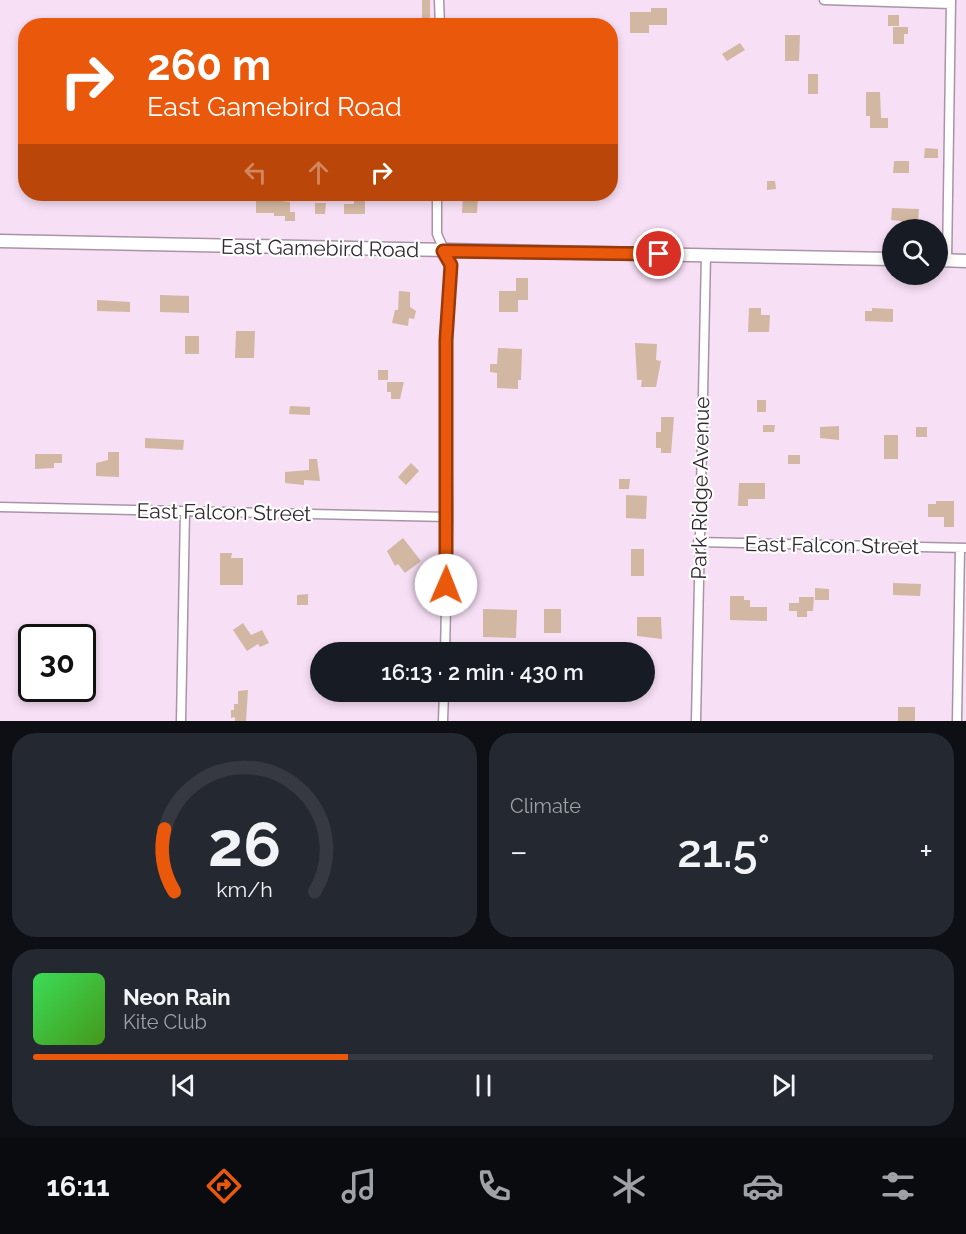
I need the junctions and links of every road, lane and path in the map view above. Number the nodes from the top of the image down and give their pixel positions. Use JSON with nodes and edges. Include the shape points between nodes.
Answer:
{"nodes":[{"id":1,"x":440,"y":0,"type":"edge"},
{"id":2,"x":824,"y":0,"type":"edge"},
{"id":3,"x":951,"y":2,"type":"edge"},
{"id":4,"x":440,"y":18,"type":"edge"},
{"id":5,"x":437,"y":201,"type":"edge"},
{"id":6,"x":943,"y":219,"type":"edge"},
{"id":7,"x":0,"y":241,"type":"edge"},
{"id":8,"x":443,"y":251,"type":"junction"},
{"id":9,"x":706,"y":255,"type":"junction"},
{"id":10,"x":882,"y":259,"type":"edge"},
{"id":11,"x":948,"y":261,"type":"edge"},
{"id":12,"x":966,"y":261,"type":"edge"},
{"id":13,"x":0,"y":507,"type":"edge"},
{"id":14,"x":185,"y":511,"type":"junction"},
{"id":15,"x":448,"y":517,"type":"junction"},
{"id":16,"x":698,"y":542,"type":"junction"},
{"id":17,"x":963,"y":548,"type":"edge"},
{"id":18,"x":445,"y":642,"type":"edge"},
{"id":19,"x":444,"y":702,"type":"edge"},
{"id":20,"x":181,"y":721,"type":"edge"},
{"id":21,"x":443,"y":721,"type":"edge"},
{"id":22,"x":696,"y":721,"type":"edge"},
{"id":23,"x":957,"y":721,"type":"edge"}],
"edges":[{"from":1,"to":4,"type":"street"},
{"from":2,"to":3,"type":"street"},
{"from":3,"to":6,"type":"street"},
{"from":5,"to":8,"type":"street","via":[[436,234]]},
{"from":7,"to":8,"type":"main road","name":"East Gamebird Road"},
{"from":8,"to":9,"type":"main road","name":"East Gamebird Road"},
{"from":8,"to":15,"type":"street","via":[[451,265],[446,340]]},
{"from":9,"to":10,"type":"main road","name":"East Gamebird Road"},
{"from":9,"to":16,"type":"street","name":"Park Ridge Avenue"},
{"from":11,"to":12,"type":"main road"},
{"from":13,"to":14,"type":"street","name":"East Falcon Street"},
{"from":14,"to":15,"type":"street","name":"East Falcon Street"},
{"from":14,"to":20,"type":"street"},
{"from":15,"to":18,"type":"street"},
{"from":16,"to":17,"type":"street","name":"East Falcon Street"},
{"from":16,"to":22,"type":"street","name":"Park Ridge Avenue"},
{"from":17,"to":23,"type":"street"},
{"from":19,"to":21,"type":"street"}]}
